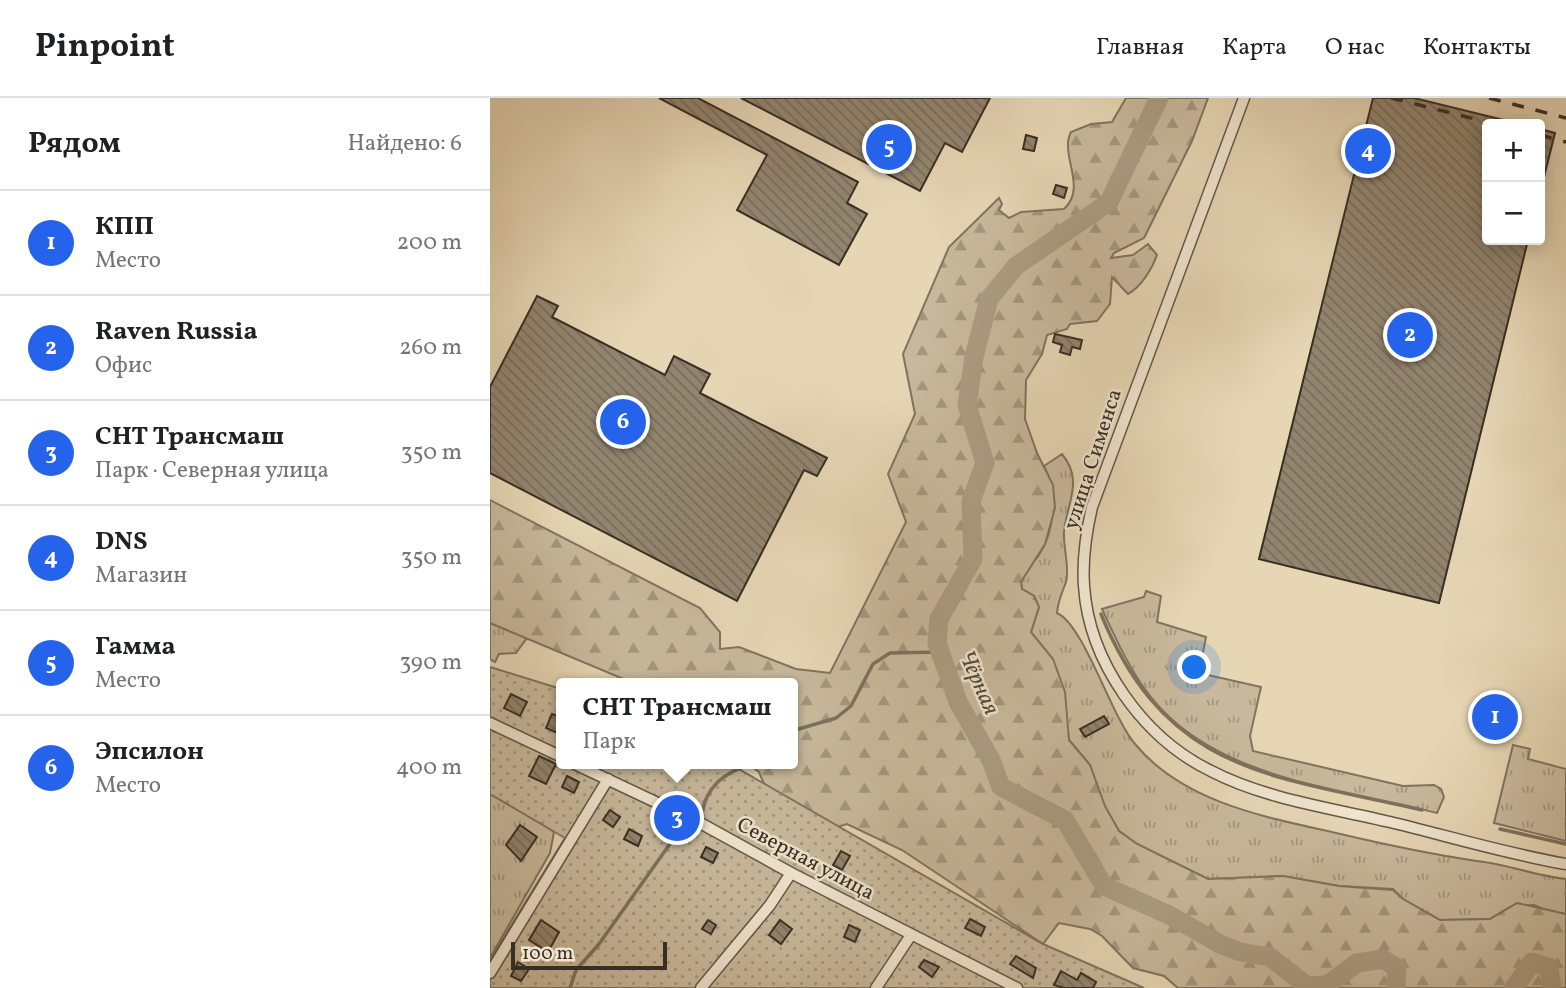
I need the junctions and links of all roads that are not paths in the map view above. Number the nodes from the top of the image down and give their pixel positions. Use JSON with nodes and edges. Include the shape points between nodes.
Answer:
{"nodes":[{"id":1,"x":1244,"y":98,"type":"edge"},
{"id":2,"x":490,"y":723,"type":"edge"},
{"id":3,"x":556,"y":754,"type":"edge"},
{"id":4,"x":586,"y":769,"type":"edge"},
{"id":5,"x":608,"y":779,"type":"junction"},
{"id":6,"x":1566,"y":864,"type":"edge"},
{"id":7,"x":791,"y":873,"type":"junction"},
{"id":8,"x":911,"y":936,"type":"junction"},
{"id":9,"x":490,"y":973,"type":"edge"},
{"id":10,"x":701,"y":988,"type":"edge"},
{"id":11,"x":876,"y":988,"type":"edge"},
{"id":12,"x":1017,"y":988,"type":"edge"}],
"edges":[{"from":1,"to":6,"type":"street","name":"улица Сименса","via":[[1092,506],[1084,545],[1084,586],[1100,650],[1142,719],[1173,748],[1210,771],[1286,797]]},
{"from":2,"to":3,"type":"street"},
{"from":4,"to":5,"type":"street","name":"Северная улица"},
{"from":5,"to":7,"type":"street","name":"Северная улица"},
{"from":5,"to":9,"type":"street"},
{"from":7,"to":8,"type":"street","name":"Северная улица"},
{"from":7,"to":10,"type":"street"},
{"from":8,"to":11,"type":"street"},
{"from":8,"to":12,"type":"street","name":"Северная улица"}]}
